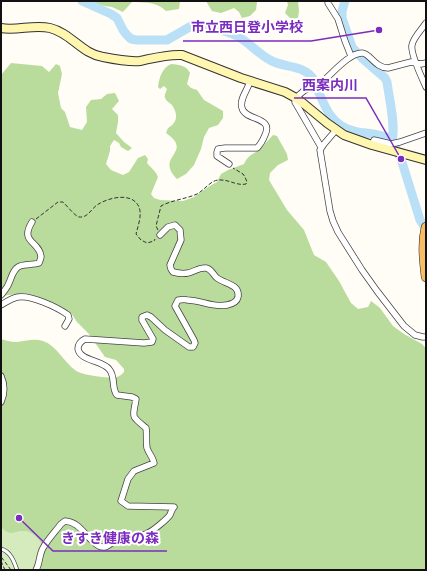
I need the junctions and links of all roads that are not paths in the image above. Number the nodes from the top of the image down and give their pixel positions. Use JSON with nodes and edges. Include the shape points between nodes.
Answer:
{"nodes":[{"id":1,"x":328,"y":1,"type":"edge"},
{"id":2,"x":426,"y":23,"type":"edge"},
{"id":3,"x":1,"y":28,"type":"edge"},
{"id":4,"x":355,"y":55,"type":"junction"},
{"id":5,"x":416,"y":63,"type":"junction"},
{"id":6,"x":426,"y":63,"type":"edge"},
{"id":7,"x":250,"y":81,"type":"junction"},
{"id":8,"x":426,"y":87,"type":"edge"},
{"id":9,"x":296,"y":98,"type":"junction"},
{"id":10,"x":336,"y":130,"type":"junction"},
{"id":11,"x":426,"y":133,"type":"edge"},
{"id":12,"x":394,"y":146,"type":"junction"},
{"id":13,"x":322,"y":147,"type":"junction"},
{"id":14,"x":426,"y":160,"type":"edge"},
{"id":15,"x":228,"y":164,"type":"road end"},
{"id":16,"x":32,"y":222,"type":"road end"},
{"id":17,"x":425,"y":230,"type":"edge"},
{"id":18,"x":160,"y":235,"type":"road end"},
{"id":19,"x":426,"y":277,"type":"edge"},
{"id":20,"x":1,"y":295,"type":"edge"},
{"id":21,"x":1,"y":305,"type":"edge"},
{"id":22,"x":65,"y":326,"type":"dead end"},
{"id":23,"x":426,"y":337,"type":"edge"},
{"id":24,"x":1,"y":376,"type":"edge"},
{"id":25,"x":1,"y":402,"type":"edge"},
{"id":26,"x":1,"y":548,"type":"edge"},
{"id":27,"x":17,"y":570,"type":"edge"},
{"id":28,"x":36,"y":570,"type":"edge"}],
"edges":[{"from":1,"to":4,"type":"street","via":[[338,19],[345,41]]},
{"from":2,"to":5,"type":"street","via":[[411,46]]},
{"from":3,"to":7,"type":"main road","via":[[58,30],[90,53],[101,57],[139,61],[157,56],[182,55]]},
{"from":4,"to":5,"type":"street","via":[[365,54],[384,68]]},
{"from":4,"to":9,"type":"street","via":[[320,84],[305,90]]},
{"from":5,"to":6,"type":"street"},
{"from":5,"to":8,"type":"street"},
{"from":7,"to":9,"type":"main road"},
{"from":7,"to":15,"type":"street","via":[[241,101],[242,110],[245,114],[264,122],[267,131],[257,148],[218,150],[218,156]]},
{"from":9,"to":10,"type":"main road"},
{"from":9,"to":13,"type":"street","via":[[295,102]]},
{"from":10,"to":12,"type":"main road","via":[[372,145]]},
{"from":10,"to":13,"type":"street"},
{"from":11,"to":12,"type":"street"},
{"from":12,"to":14,"type":"main road","via":[[403,154]]},
{"from":13,"to":23,"type":"street","via":[[320,150],[330,211],[338,232],[362,270],[404,326],[416,335]]},
{"from":16,"to":20,"type":"street","via":[[28,236],[41,257],[39,263],[18,267]]},
{"from":17,"to":19,"type":"highway","via":[[423,245]]},
{"from":18,"to":28,"type":"street","via":[[168,227],[175,225],[180,230],[181,240],[170,265],[173,272],[188,273],[207,268],[215,277],[236,287],[236,302],[220,307],[187,299],[178,300],[175,306],[194,340],[193,347],[189,348],[147,315],[142,317],[142,320],[153,339],[152,342],[85,339],[78,346],[78,351],[81,355],[110,369],[114,392],[136,400],[133,415],[146,428],[146,445],[154,463],[134,471],[128,479],[121,501],[128,506],[174,507],[165,520],[149,533],[114,541],[108,547],[99,546],[71,521],[65,521],[42,548]]},
{"from":21,"to":22,"type":"street","via":[[18,297],[47,303],[68,315],[69,319]]},
{"from":24,"to":25,"type":"street","via":[[4,383],[4,396]]},
{"from":26,"to":27,"type":"lane","via":[[9,554]]}]}
